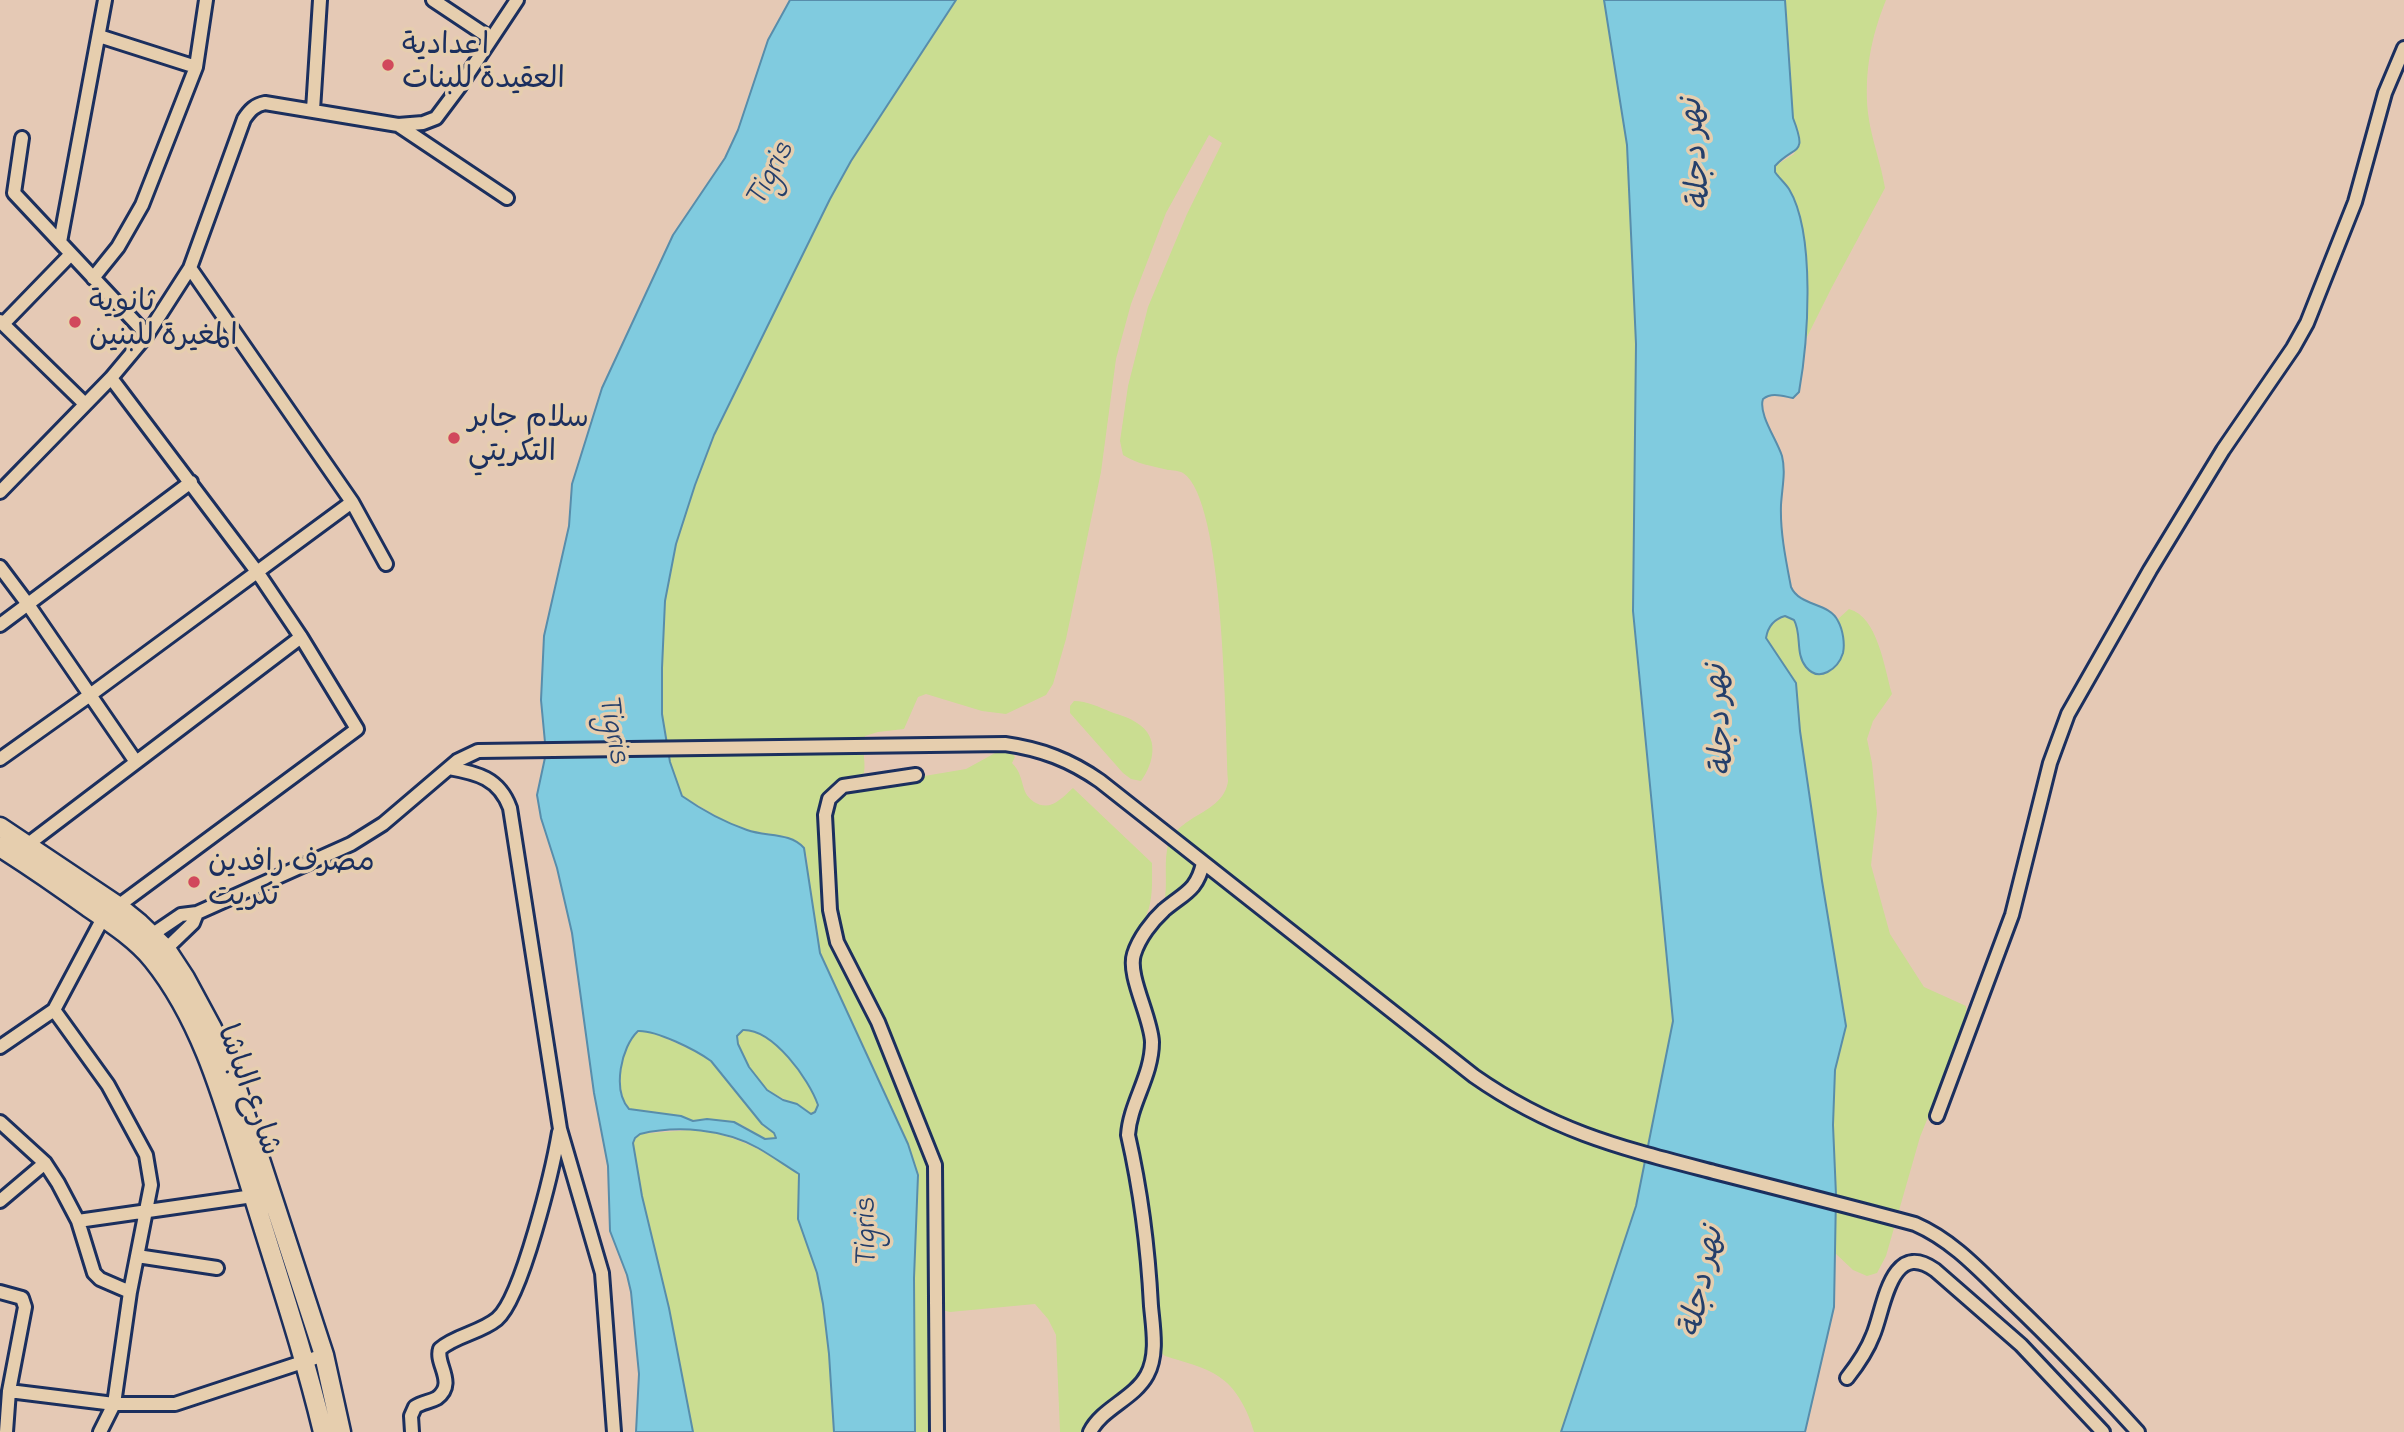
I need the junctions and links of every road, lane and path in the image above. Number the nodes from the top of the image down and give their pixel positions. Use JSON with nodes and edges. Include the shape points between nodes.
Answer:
{"nodes":[{"id":1,"x":106,"y":0,"type":"edge"},
{"id":2,"x":206,"y":0,"type":"edge"},
{"id":3,"x":320,"y":0,"type":"edge"},
{"id":4,"x":433,"y":0,"type":"edge"},
{"id":5,"x":517,"y":0,"type":"edge"},
{"id":6,"x":99,"y":36,"type":"junction"},
{"id":7,"x":490,"y":38,"type":"junction"},
{"id":8,"x":2404,"y":48,"type":"edge"},
{"id":9,"x":196,"y":67,"type":"junction"},
{"id":10,"x":313,"y":110,"type":"junction"},
{"id":11,"x":398,"y":125,"type":"junction"},
{"id":12,"x":22,"y":138,"type":"dead end"},
{"id":13,"x":507,"y":198,"type":"dead end"},
{"id":14,"x":60,"y":242,"type":"junction"},
{"id":15,"x":71,"y":254,"type":"junction"},
{"id":16,"x":190,"y":268,"type":"junction"},
{"id":17,"x":93,"y":278,"type":"junction"},
{"id":18,"x":2,"y":322,"type":"edge"},
{"id":19,"x":147,"y":335,"type":"junction"},
{"id":20,"x":111,"y":377,"type":"junction"},
{"id":21,"x":84,"y":403,"type":"junction"},
{"id":22,"x":191,"y":482,"type":"junction"},
{"id":23,"x":1,"y":488,"type":"edge"},
{"id":24,"x":352,"y":502,"type":"junction"},
{"id":25,"x":386,"y":564,"type":"dead end"},
{"id":26,"x":0,"y":567,"type":"edge"},
{"id":27,"x":258,"y":573,"type":"junction"},
{"id":28,"x":27,"y":603,"type":"junction"},
{"id":29,"x":0,"y":625,"type":"edge"},
{"id":30,"x":301,"y":637,"type":"junction"},
{"id":31,"x":90,"y":695,"type":"junction"},
{"id":32,"x":0,"y":759,"type":"edge"},
{"id":33,"x":136,"y":762,"type":"junction"},
{"id":34,"x":449,"y":768,"type":"junction"},
{"id":35,"x":916,"y":775,"type":"dead end"},
{"id":36,"x":0,"y":827,"type":"edge"},
{"id":37,"x":27,"y":845,"type":"junction"},
{"id":38,"x":0,"y":847,"type":"edge"},
{"id":39,"x":1203,"y":863,"type":"junction"},
{"id":40,"x":118,"y":906,"type":"junction"},
{"id":41,"x":197,"y":914,"type":"junction"},
{"id":42,"x":103,"y":918,"type":"junction"},
{"id":43,"x":153,"y":934,"type":"junction"},
{"id":44,"x":166,"y":949,"type":"junction"},
{"id":45,"x":54,"y":1010,"type":"junction"},
{"id":46,"x":0,"y":1046,"type":"edge"},
{"id":47,"x":1937,"y":1116,"type":"dead end"},
{"id":48,"x":0,"y":1122,"type":"edge"},
{"id":49,"x":560,"y":1129,"type":"junction"},
{"id":50,"x":45,"y":1163,"type":"junction"},
{"id":51,"x":253,"y":1196,"type":"junction"},
{"id":52,"x":0,"y":1201,"type":"edge"},
{"id":53,"x":146,"y":1212,"type":"junction"},
{"id":54,"x":78,"y":1221,"type":"junction"},
{"id":55,"x":137,"y":1256,"type":"junction"},
{"id":56,"x":217,"y":1268,"type":"dead end"},
{"id":57,"x":0,"y":1292,"type":"edge"},
{"id":58,"x":131,"y":1292,"type":"junction"},
{"id":59,"x":324,"y":1355,"type":"junction"},
{"id":60,"x":306,"y":1362,"type":"junction"},
{"id":61,"x":1847,"y":1378,"type":"dead end"},
{"id":62,"x":9,"y":1391,"type":"junction"},
{"id":63,"x":114,"y":1404,"type":"junction"},
{"id":64,"x":6,"y":1432,"type":"edge"},
{"id":65,"x":100,"y":1432,"type":"edge"},
{"id":66,"x":323,"y":1432,"type":"edge"},
{"id":67,"x":341,"y":1432,"type":"edge"},
{"id":68,"x":412,"y":1432,"type":"edge"},
{"id":69,"x":614,"y":1432,"type":"edge"},
{"id":70,"x":937,"y":1432,"type":"edge"},
{"id":71,"x":1090,"y":1432,"type":"edge"},
{"id":72,"x":2103,"y":1432,"type":"edge"},
{"id":73,"x":2138,"y":1432,"type":"edge"}],
"edges":[{"from":1,"to":6,"type":"street"},
{"from":2,"to":9,"type":"street"},
{"from":3,"to":10,"type":"street"},
{"from":4,"to":7,"type":"street"},
{"from":5,"to":7,"type":"street"},
{"from":6,"to":9,"type":"street"},
{"from":6,"to":14,"type":"street"},
{"from":7,"to":11,"type":"street","via":[[436,118]]},
{"from":8,"to":47,"type":"street","via":[[2385,93],[2355,202],[2307,323],[2157,559],[2068,714],[2050,763],[2012,915]]},
{"from":9,"to":17,"type":"street","via":[[142,205]]},
{"from":10,"to":11,"type":"street"},
{"from":10,"to":16,"type":"street","via":[[265,103],[249,111]]},
{"from":11,"to":13,"type":"street"},
{"from":12,"to":14,"type":"street","via":[[14,193]]},
{"from":14,"to":15,"type":"street"},
{"from":15,"to":17,"type":"street"},
{"from":15,"to":18,"type":"street"},
{"from":16,"to":19,"type":"street"},
{"from":16,"to":24,"type":"street"},
{"from":17,"to":19,"type":"street"},
{"from":18,"to":21,"type":"street"},
{"from":19,"to":20,"type":"street"},
{"from":20,"to":21,"type":"street"},
{"from":20,"to":22,"type":"street"},
{"from":21,"to":23,"type":"street"},
{"from":22,"to":27,"type":"street"},
{"from":22,"to":28,"type":"street"},
{"from":24,"to":25,"type":"street"},
{"from":24,"to":27,"type":"street"},
{"from":26,"to":28,"type":"street"},
{"from":27,"to":30,"type":"street"},
{"from":27,"to":31,"type":"street"},
{"from":28,"to":29,"type":"street"},
{"from":28,"to":31,"type":"street"},
{"from":30,"to":33,"type":"street"},
{"from":30,"to":40,"type":"street","via":[[357,729]]},
{"from":31,"to":32,"type":"street"},
{"from":31,"to":33,"type":"street"},
{"from":33,"to":37,"type":"street"},
{"from":34,"to":39,"type":"street","via":[[471,753],[489,750],[1005,744],[1045,751],[1083,769]]},
{"from":34,"to":41,"type":"street","via":[[351,845]]},
{"from":34,"to":49,"type":"street","via":[[482,775],[497,785],[510,808]]},
{"from":35,"to":70,"type":"street","via":[[843,786],[829,799],[825,815],[830,909],[837,942],[878,1022],[936,1164]]},
{"from":36,"to":37,"type":"main road"},
{"from":37,"to":40,"type":"main road"},
{"from":38,"to":42,"type":"main road","name":"شارع الباشا"},
{"from":39,"to":71,"type":"street","via":[[1196,885],[1154,920],[1132,960],[1152,1042],[1149,1070],[1128,1135],[1147,1234],[1154,1344],[1142,1383]]},
{"from":39,"to":73,"type":"street","via":[[1497,1092],[1545,1119],[1623,1148],[1929,1230],[1954,1247],[2072,1360]]},
{"from":40,"to":43,"type":"main road"},
{"from":41,"to":43,"type":"street","via":[[181,915]]},
{"from":41,"to":44,"type":"street"},
{"from":42,"to":45,"type":"street"},
{"from":42,"to":51,"type":"main road","name":"شارع الباشا","via":[[152,958],[186,1012]]},
{"from":43,"to":44,"type":"main road"},
{"from":44,"to":59,"type":"main road","via":[[228,1065]]},
{"from":45,"to":46,"type":"street"},
{"from":45,"to":53,"type":"street","via":[[108,1085],[146,1155],[150,1185]]},
{"from":48,"to":50,"type":"street"},
{"from":49,"to":68,"type":"street","via":[[547,1193],[503,1312],[440,1349],[446,1373],[443,1390],[436,1399],[412,1411]]},
{"from":49,"to":69,"type":"street","via":[[602,1273]]},
{"from":50,"to":52,"type":"street"},
{"from":50,"to":54,"type":"street"},
{"from":51,"to":53,"type":"street"},
{"from":51,"to":60,"type":"main road","name":"شارع الباشا"},
{"from":53,"to":54,"type":"street"},
{"from":53,"to":55,"type":"street"},
{"from":54,"to":58,"type":"street","via":[[94,1273]]},
{"from":55,"to":56,"type":"street"},
{"from":55,"to":58,"type":"street"},
{"from":57,"to":62,"type":"street","via":[[19,1296],[25,1303]]},
{"from":58,"to":63,"type":"street"},
{"from":59,"to":60,"type":"street"},
{"from":59,"to":67,"type":"main road"},
{"from":60,"to":63,"type":"street","via":[[176,1404]]},
{"from":60,"to":66,"type":"main road","name":"شارع الباشا"},
{"from":61,"to":72,"type":"street","via":[[1874,1333],[1893,1277],[1907,1265],[1925,1264],[2021,1345]]},
{"from":62,"to":63,"type":"street"},
{"from":62,"to":64,"type":"street"},
{"from":63,"to":65,"type":"street"}]}
